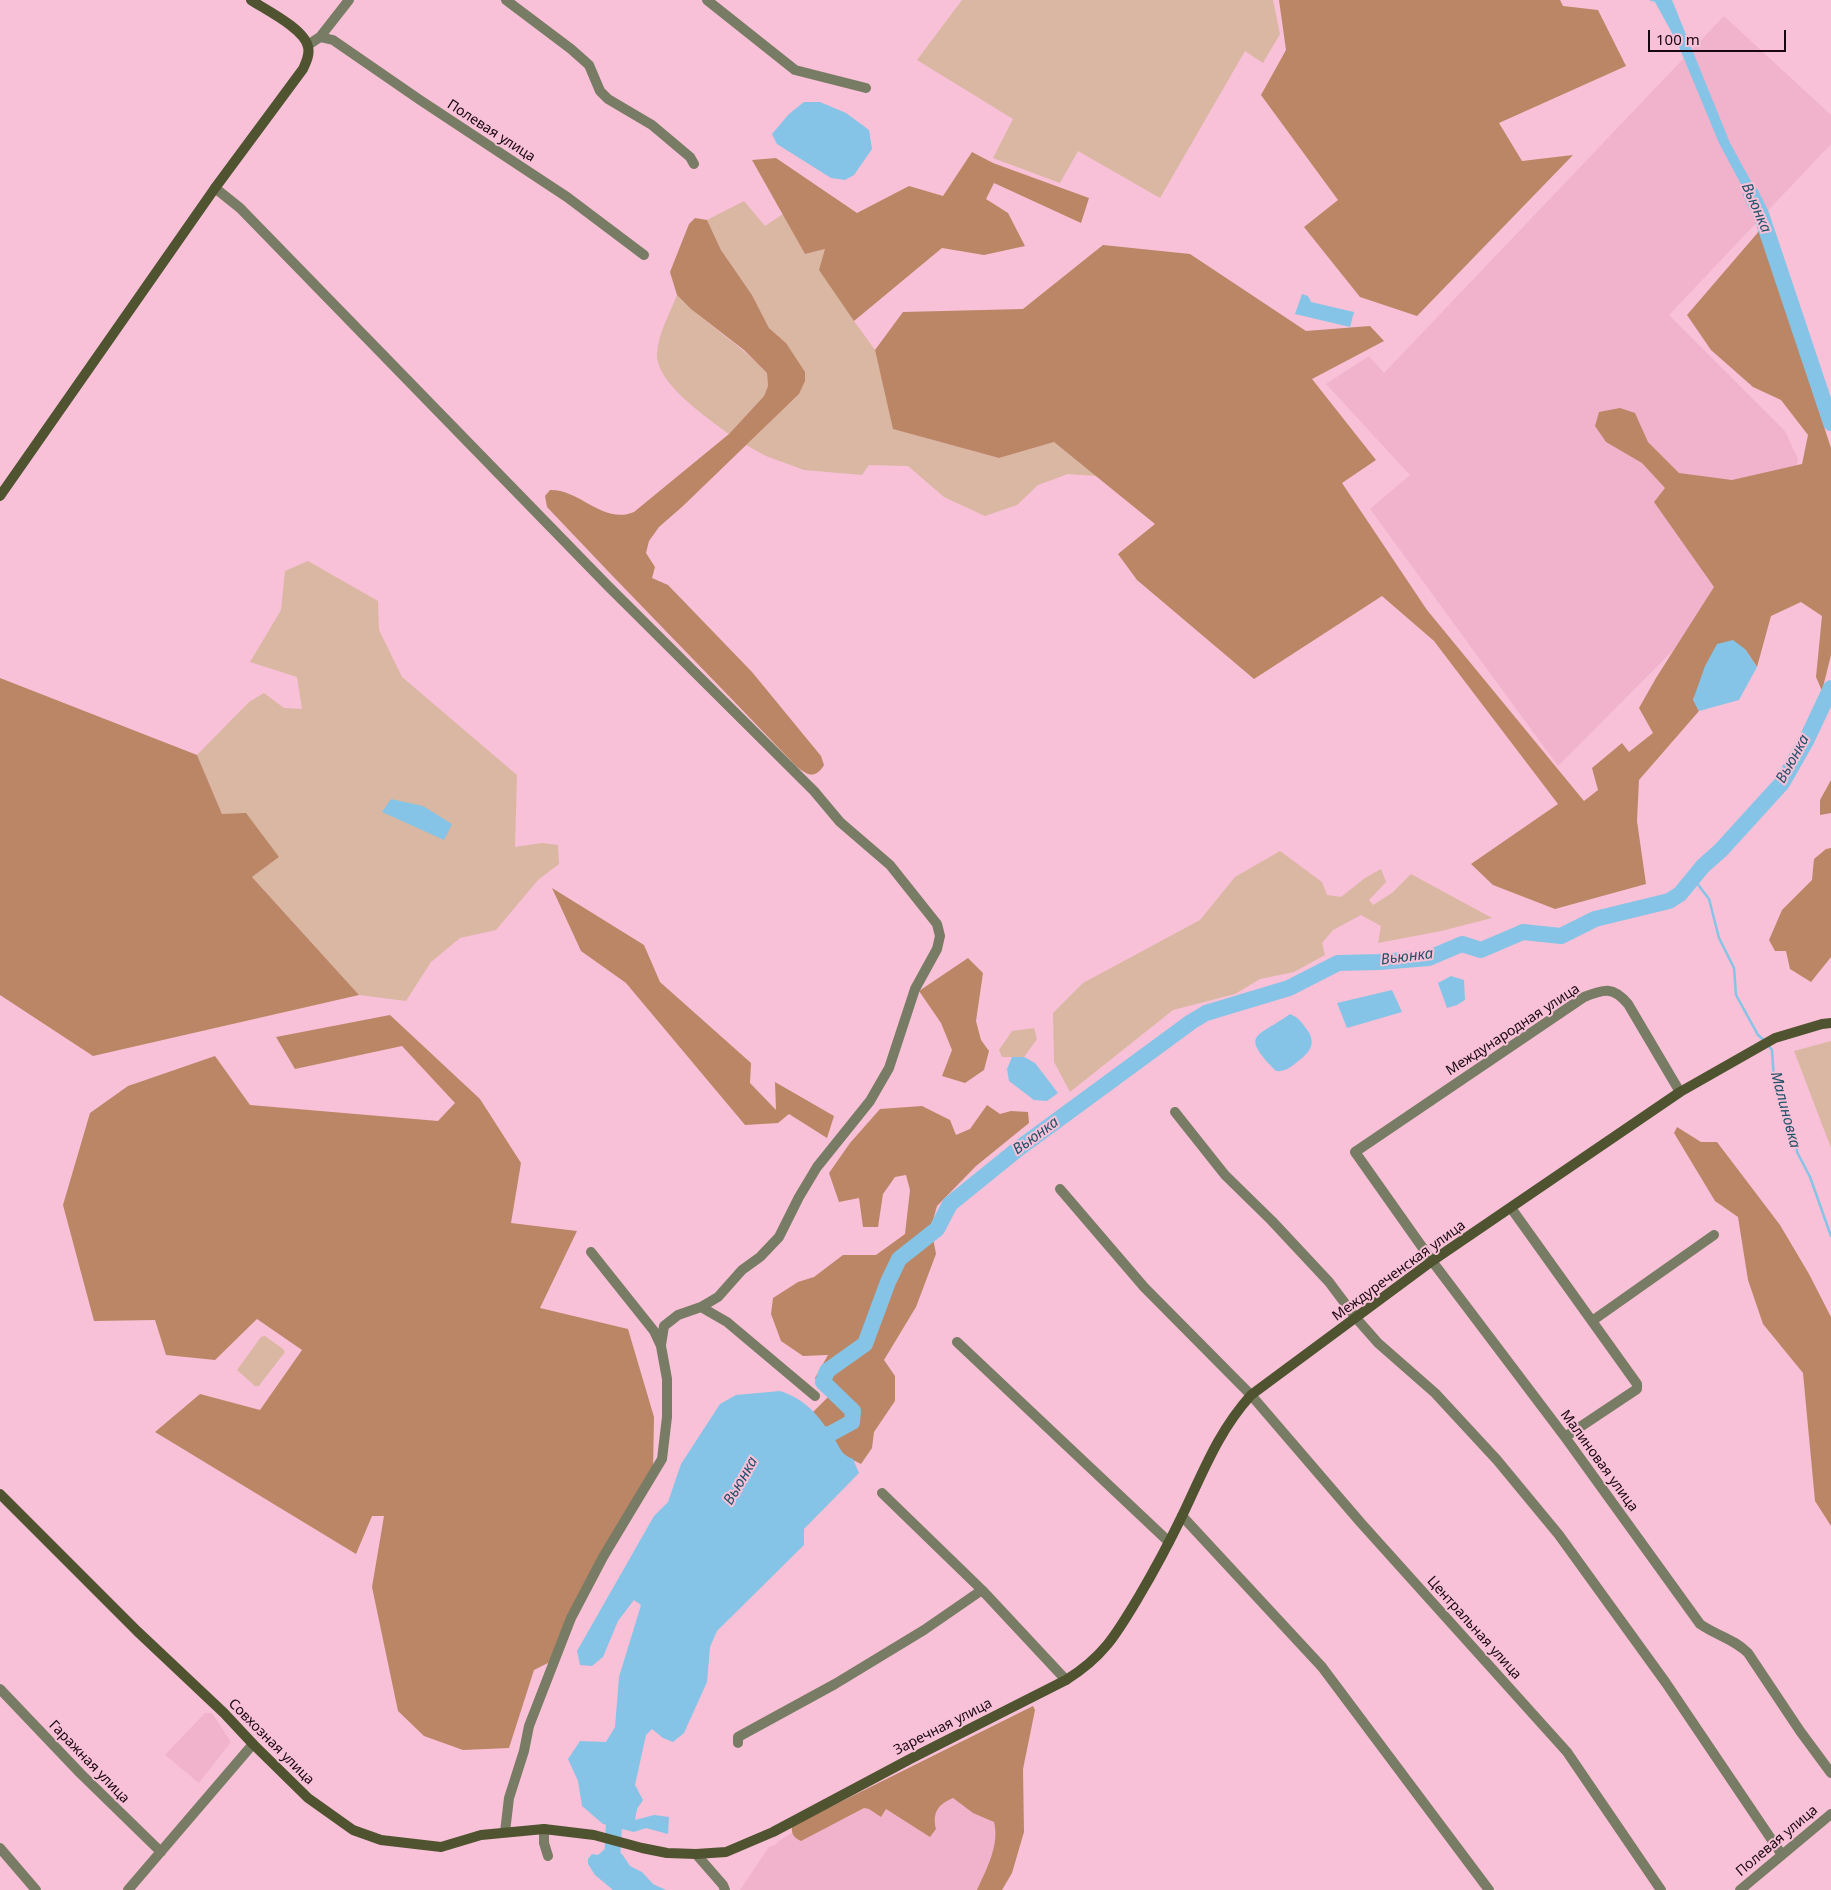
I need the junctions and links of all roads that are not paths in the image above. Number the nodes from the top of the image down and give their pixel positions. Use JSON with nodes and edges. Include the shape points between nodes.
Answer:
{"nodes":[{"id":1,"x":251,"y":0,"type":"edge"},
{"id":2,"x":348,"y":0,"type":"edge"},
{"id":3,"x":506,"y":0,"type":"edge"},
{"id":4,"x":707,"y":0,"type":"edge"},
{"id":5,"x":320,"y":37,"type":"junction"},
{"id":6,"x":308,"y":45,"type":"junction"},
{"id":7,"x":866,"y":88,"type":"dead end"},
{"id":8,"x":694,"y":164,"type":"dead end"},
{"id":9,"x":215,"y":188,"type":"junction"},
{"id":10,"x":644,"y":255,"type":"dead end"},
{"id":11,"x":0,"y":496,"type":"edge"},
{"id":12,"x":1831,"y":1024,"type":"edge"},
{"id":13,"x":1680,"y":1092,"type":"junction"},
{"id":14,"x":1176,"y":1112,"type":"dead end"},
{"id":15,"x":1355,"y":1152,"type":"joint"},
{"id":16,"x":1060,"y":1189,"type":"dead end"},
{"id":17,"x":1511,"y":1208,"type":"junction"},
{"id":18,"x":1714,"y":1235,"type":"dead end"},
{"id":19,"x":591,"y":1252,"type":"dead end"},
{"id":20,"x":1432,"y":1261,"type":"junction"},
{"id":21,"x":701,"y":1307,"type":"junction"},
{"id":22,"x":1356,"y":1318,"type":"junction"},
{"id":23,"x":1592,"y":1321,"type":"junction"},
{"id":24,"x":957,"y":1342,"type":"dead end"},
{"id":25,"x":661,"y":1346,"type":"junction"},
{"id":26,"x":1251,"y":1395,"type":"junction"},
{"id":27,"x":815,"y":1396,"type":"dead end"},
{"id":28,"x":1565,"y":1437,"type":"junction"},
{"id":29,"x":882,"y":1492,"type":"dead end"},
{"id":30,"x":0,"y":1494,"type":"edge"},
{"id":31,"x":1182,"y":1516,"type":"junction"},
{"id":32,"x":1169,"y":1542,"type":"junction"},
{"id":33,"x":982,"y":1590,"type":"junction"},
{"id":34,"x":1066,"y":1680,"type":"junction"},
{"id":35,"x":0,"y":1689,"type":"edge"},
{"id":36,"x":738,"y":1743,"type":"dead end"},
{"id":37,"x":252,"y":1744,"type":"junction"},
{"id":38,"x":1831,"y":1773,"type":"edge"},
{"id":39,"x":1831,"y":1814,"type":"edge"},
{"id":40,"x":544,"y":1828,"type":"junction"},
{"id":41,"x":505,"y":1832,"type":"junction"},
{"id":42,"x":0,"y":1848,"type":"edge"},
{"id":43,"x":642,"y":1848,"type":"joint"},
{"id":44,"x":161,"y":1852,"type":"junction"},
{"id":45,"x":696,"y":1854,"type":"junction"},
{"id":46,"x":1782,"y":1855,"type":"junction"},
{"id":47,"x":548,"y":1856,"type":"dead end"},
{"id":48,"x":36,"y":1890,"type":"edge"},
{"id":49,"x":128,"y":1890,"type":"edge"},
{"id":50,"x":725,"y":1890,"type":"edge"},
{"id":51,"x":1489,"y":1890,"type":"edge"},
{"id":52,"x":1661,"y":1890,"type":"edge"},
{"id":53,"x":1740,"y":1890,"type":"edge"}],
"edges":[{"from":1,"to":6,"type":"street","via":[[294,28],[304,36]]},
{"from":2,"to":5,"type":"street"},
{"from":3,"to":8,"type":"street","via":[[571,48],[589,66],[600,91],[608,99],[652,125],[690,156]]},
{"from":4,"to":7,"type":"street","via":[[795,70]]},
{"from":5,"to":6,"type":"street"},
{"from":5,"to":10,"type":"street","name":"Полевая улица","via":[[332,40],[567,198]]},
{"from":6,"to":9,"type":"street","via":[[303,70]]},
{"from":9,"to":11,"type":"street"},
{"from":9,"to":21,"type":"street","via":[[240,208],[606,585],[814,791],[840,822],[890,866],[937,924],[940,936],[936,949],[915,989],[889,1068],[870,1101],[817,1167],[779,1238],[742,1270],[718,1297]]},
{"from":12,"to":13,"type":"street","name":"Междуреченская улица","via":[[1775,1038]]},
{"from":13,"to":15,"type":"street","name":"Международная улица","via":[[1628,1004],[1612,991],[1600,991],[1584,997]]},
{"from":13,"to":17,"type":"street","name":"Междуреченская улица"},
{"from":14,"to":22,"type":"street","via":[[1225,1176],[1329,1282]]},
{"from":15,"to":20,"type":"street","name":"Малиновая улица"},
{"from":16,"to":26,"type":"street","name":"Центральная улица","via":[[1144,1287]]},
{"from":17,"to":20,"type":"street","name":"Междуреченская улица"},
{"from":17,"to":23,"type":"street"},
{"from":18,"to":23,"type":"street"},
{"from":19,"to":25,"type":"street","via":[[654,1331]]},
{"from":20,"to":22,"type":"street","name":"Междуреченская улица"},
{"from":20,"to":28,"type":"street","name":"Малиновая улица"},
{"from":21,"to":25,"type":"street","via":[[678,1315],[664,1326]]},
{"from":21,"to":27,"type":"street","via":[[727,1322]]},
{"from":22,"to":26,"type":"street","name":"Междуреченская улица"},
{"from":22,"to":46,"type":"street","via":[[1378,1343],[1435,1393],[1559,1535],[1666,1683]]},
{"from":23,"to":28,"type":"street","via":[[1637,1384],[1637,1389]]},
{"from":24,"to":32,"type":"street"},
{"from":25,"to":41,"type":"street","via":[[667,1379],[662,1458],[571,1618],[529,1726],[509,1798]]},
{"from":26,"to":31,"type":"street","name":"Междуреченская улица","via":[[1219,1437]]},
{"from":26,"to":52,"type":"street","name":"Центральная улица","via":[[1567,1752]]},
{"from":28,"to":38,"type":"street","name":"Малиновая улица","via":[[1700,1624],[1738,1643],[1748,1653]]},
{"from":29,"to":33,"type":"street"},
{"from":30,"to":37,"type":"street","name":"Совхозная улица"},
{"from":31,"to":32,"type":"street","name":"Заречная улица"},
{"from":31,"to":51,"type":"street","via":[[1322,1667]]},
{"from":32,"to":34,"type":"street","name":"Заречная улица","via":[[1117,1633],[1085,1668]]},
{"from":33,"to":34,"type":"street"},
{"from":33,"to":36,"type":"street","via":[[924,1630],[738,1737]]},
{"from":34,"to":45,"type":"street","name":"Заречная улица","via":[[750,1843],[726,1852]]},
{"from":35,"to":44,"type":"street","name":"Гаражная улица"},
{"from":37,"to":41,"type":"street","name":"Совхозная улица","via":[[308,1798],[353,1830],[372,1837],[441,1847],[481,1835]]},
{"from":37,"to":44,"type":"street"},
{"from":39,"to":46,"type":"street","name":"Полевая улица"},
{"from":40,"to":41,"type":"street","name":"Совхозная улица"},
{"from":40,"to":43,"type":"street","name":"Совхозная улица","via":[[594,1834]]},
{"from":40,"to":47,"type":"street"},
{"from":42,"to":48,"type":"street"},
{"from":43,"to":45,"type":"street","name":"Заречная улица"},
{"from":44,"to":49,"type":"street"},
{"from":45,"to":50,"type":"street"},
{"from":46,"to":53,"type":"street","name":"Полевая улица"}]}
